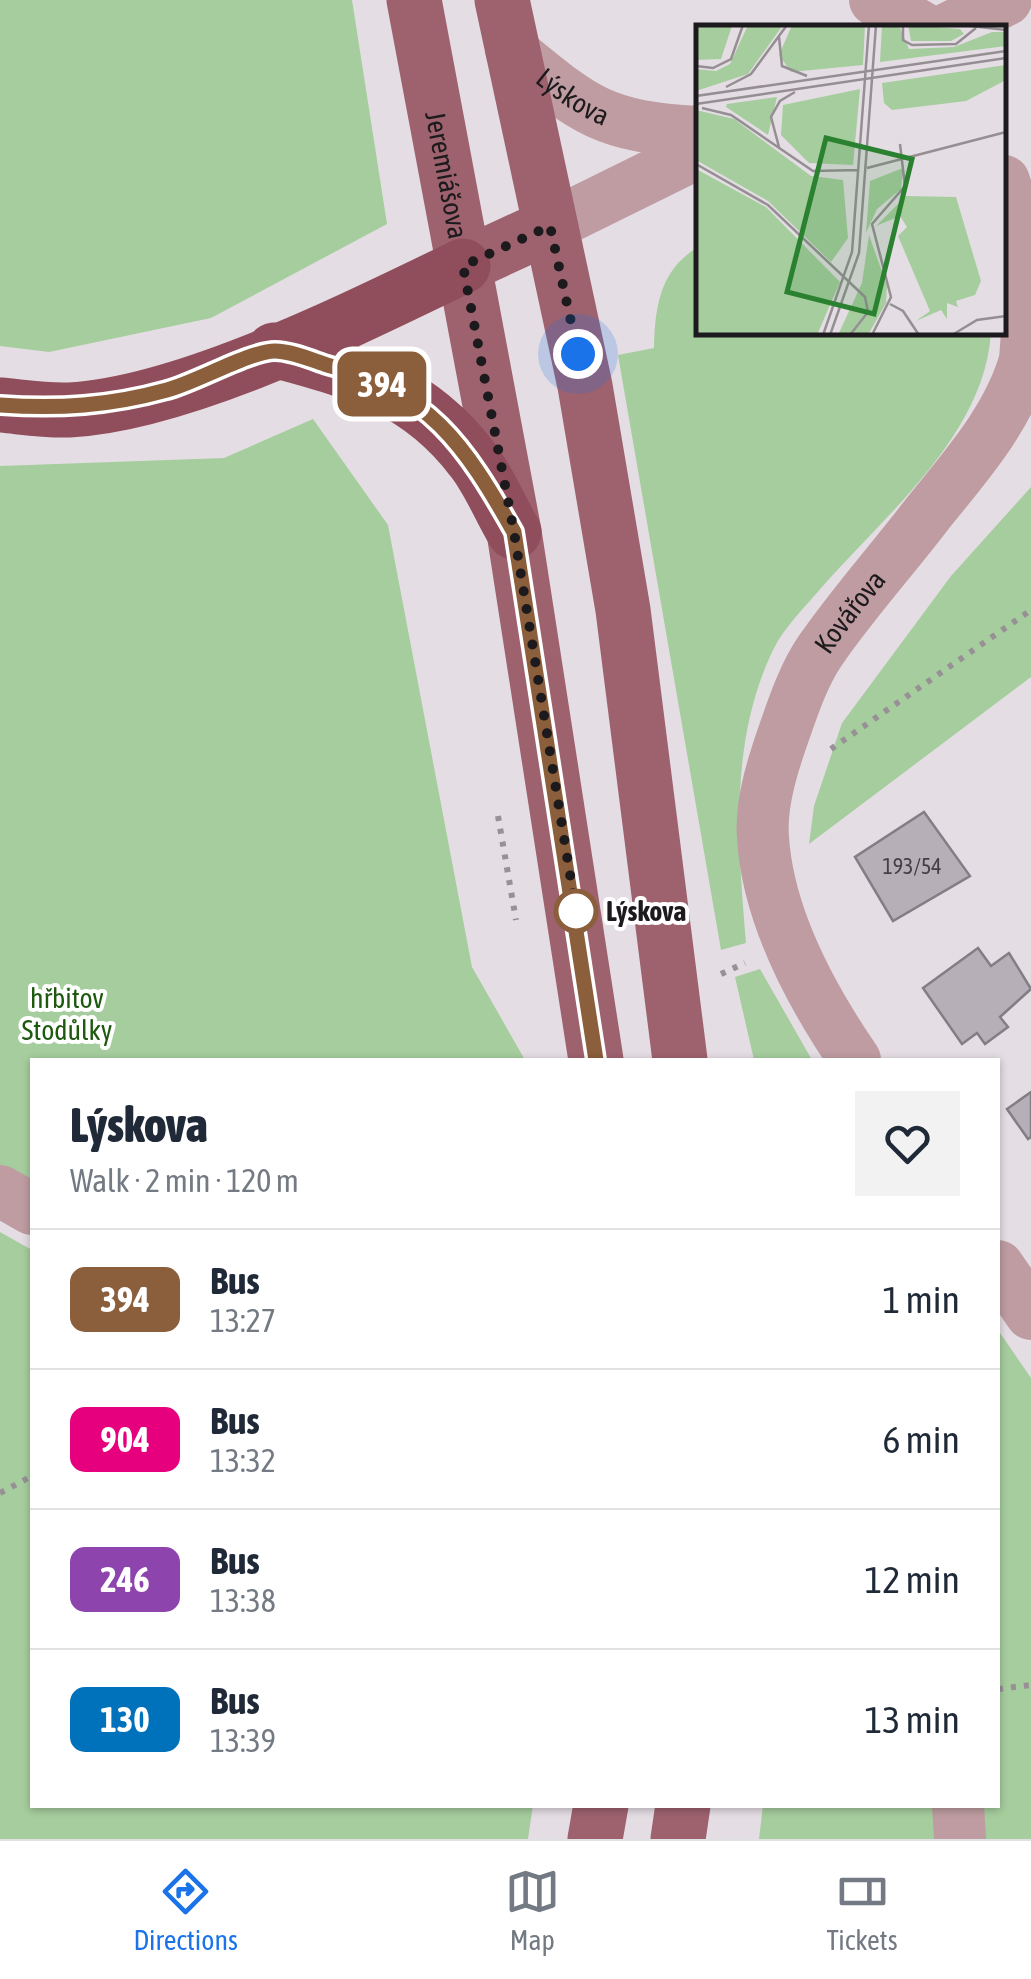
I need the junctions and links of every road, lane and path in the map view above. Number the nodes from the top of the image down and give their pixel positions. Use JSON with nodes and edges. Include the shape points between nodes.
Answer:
{"nodes":[{"id":1,"x":414,"y":0,"type":"edge"},
{"id":2,"x":876,"y":0,"type":"edge"},
{"id":3,"x":1006,"y":0,"type":"edge"},
{"id":4,"x":507,"y":25,"type":"edge"},
{"id":5,"x":918,"y":25,"type":"edge"},
{"id":6,"x":955,"y":25,"type":"edge"},
{"id":7,"x":696,"y":132,"type":"edge"},
{"id":8,"x":696,"y":154,"type":"edge"},
{"id":9,"x":1006,"y":188,"type":"edge"},
{"id":10,"x":550,"y":226,"type":"junction"},
{"id":11,"x":463,"y":266,"type":"junction"},
{"id":12,"x":274,"y":350,"type":"junction"},
{"id":13,"x":0,"y":405,"type":"edge"},
{"id":14,"x":514,"y":532,"type":"junction"},
{"id":15,"x":1031,"y":610,"type":"edge"},
{"id":16,"x":772,"y":773,"type":"junction"},
{"id":17,"x":498,"y":816,"type":"dead end"},
{"id":18,"x":516,"y":920,"type":"dead end"},
{"id":19,"x":596,"y":1058,"type":"edge"},
{"id":20,"x":680,"y":1058,"type":"edge"},
{"id":21,"x":855,"y":1058,"type":"edge"},
{"id":22,"x":0,"y":1191,"type":"edge"},
{"id":23,"x":30,"y":1208,"type":"edge"},
{"id":24,"x":1000,"y":1269,"type":"edge"},
{"id":25,"x":1031,"y":1314,"type":"edge"},
{"id":26,"x":30,"y":1477,"type":"edge"},
{"id":27,"x":0,"y":1493,"type":"edge"},
{"id":28,"x":1031,"y":1685,"type":"edge"},
{"id":29,"x":1000,"y":1689,"type":"edge"},
{"id":30,"x":600,"y":1808,"type":"edge"},
{"id":31,"x":683,"y":1808,"type":"edge"},
{"id":32,"x":958,"y":1808,"type":"edge"},
{"id":33,"x":595,"y":1839,"type":"edge"},
{"id":34,"x":678,"y":1839,"type":"edge"},
{"id":35,"x":960,"y":1839,"type":"edge"}],
"edges":[{"from":1,"to":11,"type":"main road","name":"Jeremiášova"},
{"from":2,"to":5,"type":"street"},
{"from":3,"to":6,"type":"street"},
{"from":4,"to":7,"type":"street","name":"Lýskova","via":[[582,108],[641,129]]},
{"from":4,"to":10,"type":"main road"},
{"from":8,"to":10,"type":"street"},
{"from":9,"to":16,"type":"street","name":"Kovářova","via":[[1026,272],[1025,360],[975,454],[818,653]]},
{"from":10,"to":11,"type":"main road"},
{"from":10,"to":20,"type":"main road","via":[[623,610]]},
{"from":11,"to":12,"type":"highway"},
{"from":11,"to":14,"type":"main road","name":"Jeremiášova"},
{"from":12,"to":13,"type":"highway","via":[[168,390],[70,410]]},
{"from":12,"to":14,"type":"highway","via":[[362,374],[416,403],[472,459]]},
{"from":14,"to":19,"type":"main road","name":"Jeremiášova"},
{"from":15,"to":16,"type":"path","via":[[840,746]]},
{"from":16,"to":21,"type":"street","name":"Kovářova","via":[[762,835],[768,870],[790,944]]},
{"from":17,"to":18,"type":"path"},
{"from":22,"to":23,"type":"street"},
{"from":24,"to":25,"type":"street"},
{"from":26,"to":27,"type":"path"},
{"from":28,"to":29,"type":"path"},
{"from":30,"to":33,"type":"main road"},
{"from":31,"to":34,"type":"main road"},
{"from":32,"to":35,"type":"street"}]}
